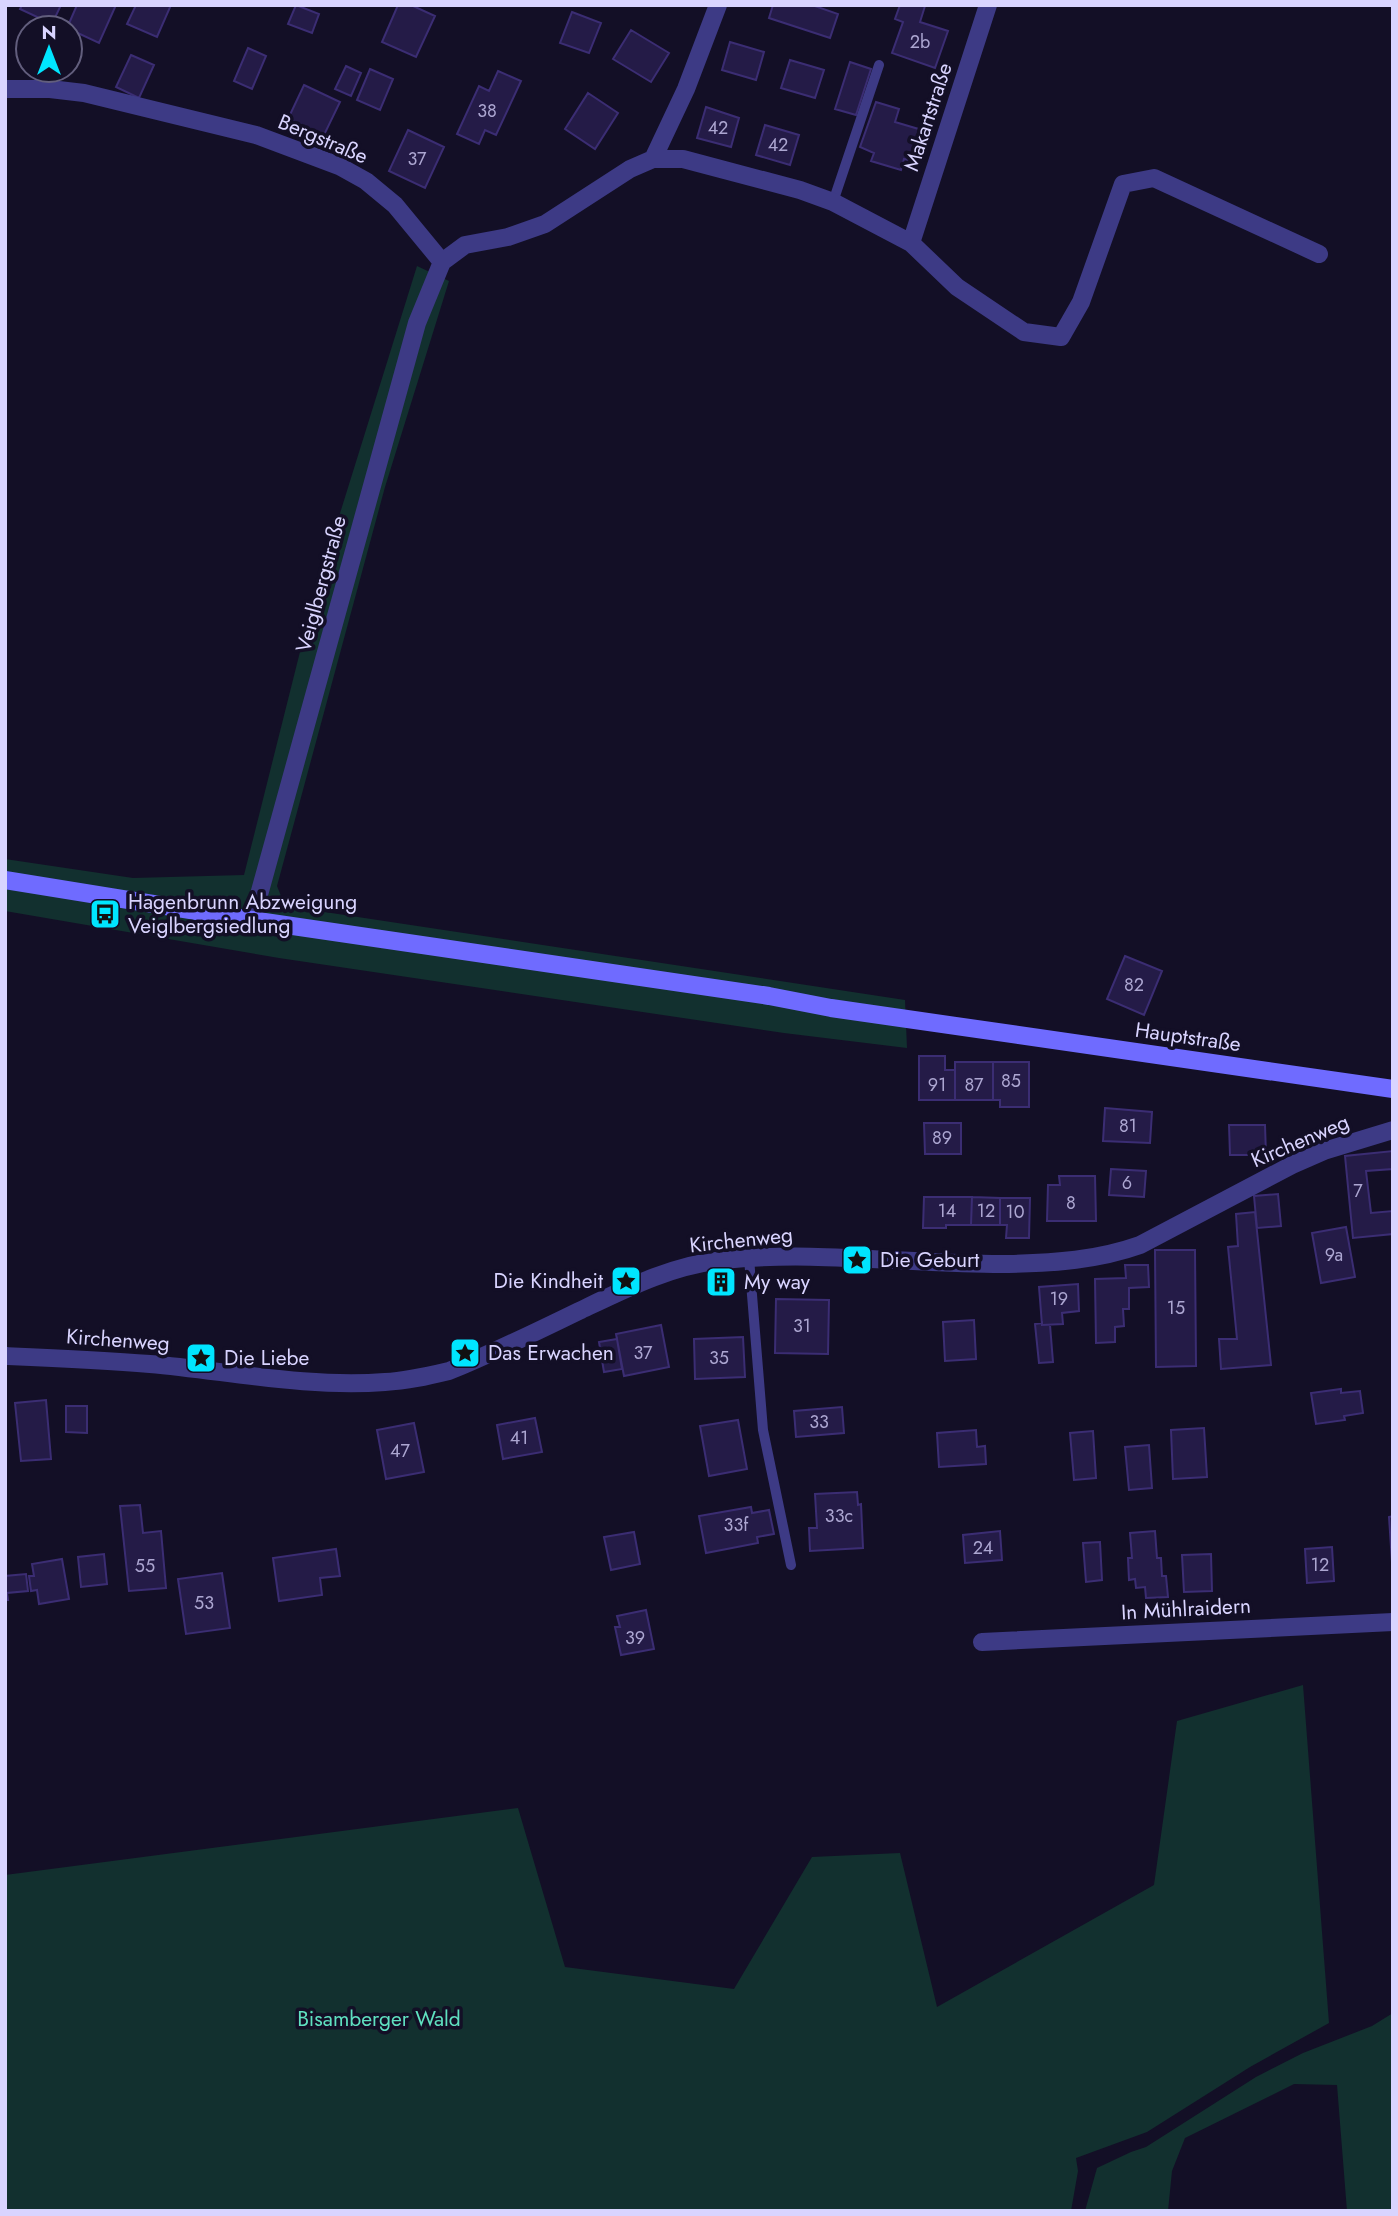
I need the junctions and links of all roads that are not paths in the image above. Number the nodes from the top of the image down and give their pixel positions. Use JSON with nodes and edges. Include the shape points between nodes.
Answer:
{"nodes":[{"id":1,"x":718,"y":5,"type":"edge"},
{"id":2,"x":988,"y":5,"type":"edge"},
{"id":3,"x":878,"y":65,"type":"dead end"},
{"id":4,"x":5,"y":89,"type":"edge"},
{"id":5,"x":653,"y":159,"type":"junction"},
{"id":6,"x":833,"y":202,"type":"junction"},
{"id":7,"x":911,"y":243,"type":"junction"},
{"id":8,"x":1319,"y":254,"type":"dead end"},
{"id":9,"x":442,"y":262,"type":"junction"},
{"id":10,"x":5,"y":880,"type":"edge"},
{"id":11,"x":252,"y":920,"type":"junction"},
{"id":12,"x":1393,"y":1089,"type":"edge"},
{"id":13,"x":1393,"y":1130,"type":"edge"},
{"id":14,"x":749,"y":1258,"type":"junction"},
{"id":15,"x":5,"y":1356,"type":"edge"},
{"id":16,"x":791,"y":1565,"type":"dead end"},
{"id":17,"x":1393,"y":1622,"type":"edge"},
{"id":18,"x":982,"y":1642,"type":"dead end"}],
"edges":[{"from":1,"to":5,"type":"street"},
{"from":2,"to":7,"type":"street","name":"Makartstraße"},
{"from":3,"to":6,"type":"lane"},
{"from":4,"to":9,"type":"street","name":"Bergstraße","via":[[84,93],[256,135],[314,156],[353,173],[395,205]]},
{"from":5,"to":6,"type":"street","via":[[683,159]]},
{"from":5,"to":9,"type":"street","via":[[545,224],[465,246]]},
{"from":6,"to":7,"type":"street"},
{"from":7,"to":8,"type":"street","via":[[957,286],[1024,332],[1061,337],[1081,302],[1123,184],[1154,178]]},
{"from":9,"to":11,"type":"street","name":"Veiglbergstraße","via":[[417,323]]},
{"from":10,"to":11,"type":"main road","name":"Hauptstraße"},
{"from":11,"to":12,"type":"main road","name":"Hauptstraße"},
{"from":13,"to":14,"type":"street","name":"Kirchenweg","via":[[1292,1164],[1119,1253],[992,1264]]},
{"from":14,"to":15,"type":"street","name":"Kirchenweg","via":[[700,1263],[630,1286],[449,1371],[387,1382],[285,1379],[149,1364]]},
{"from":14,"to":16,"type":"lane","via":[[762,1418]]},
{"from":17,"to":18,"type":"street","name":"In Mühlraidern"}]}
